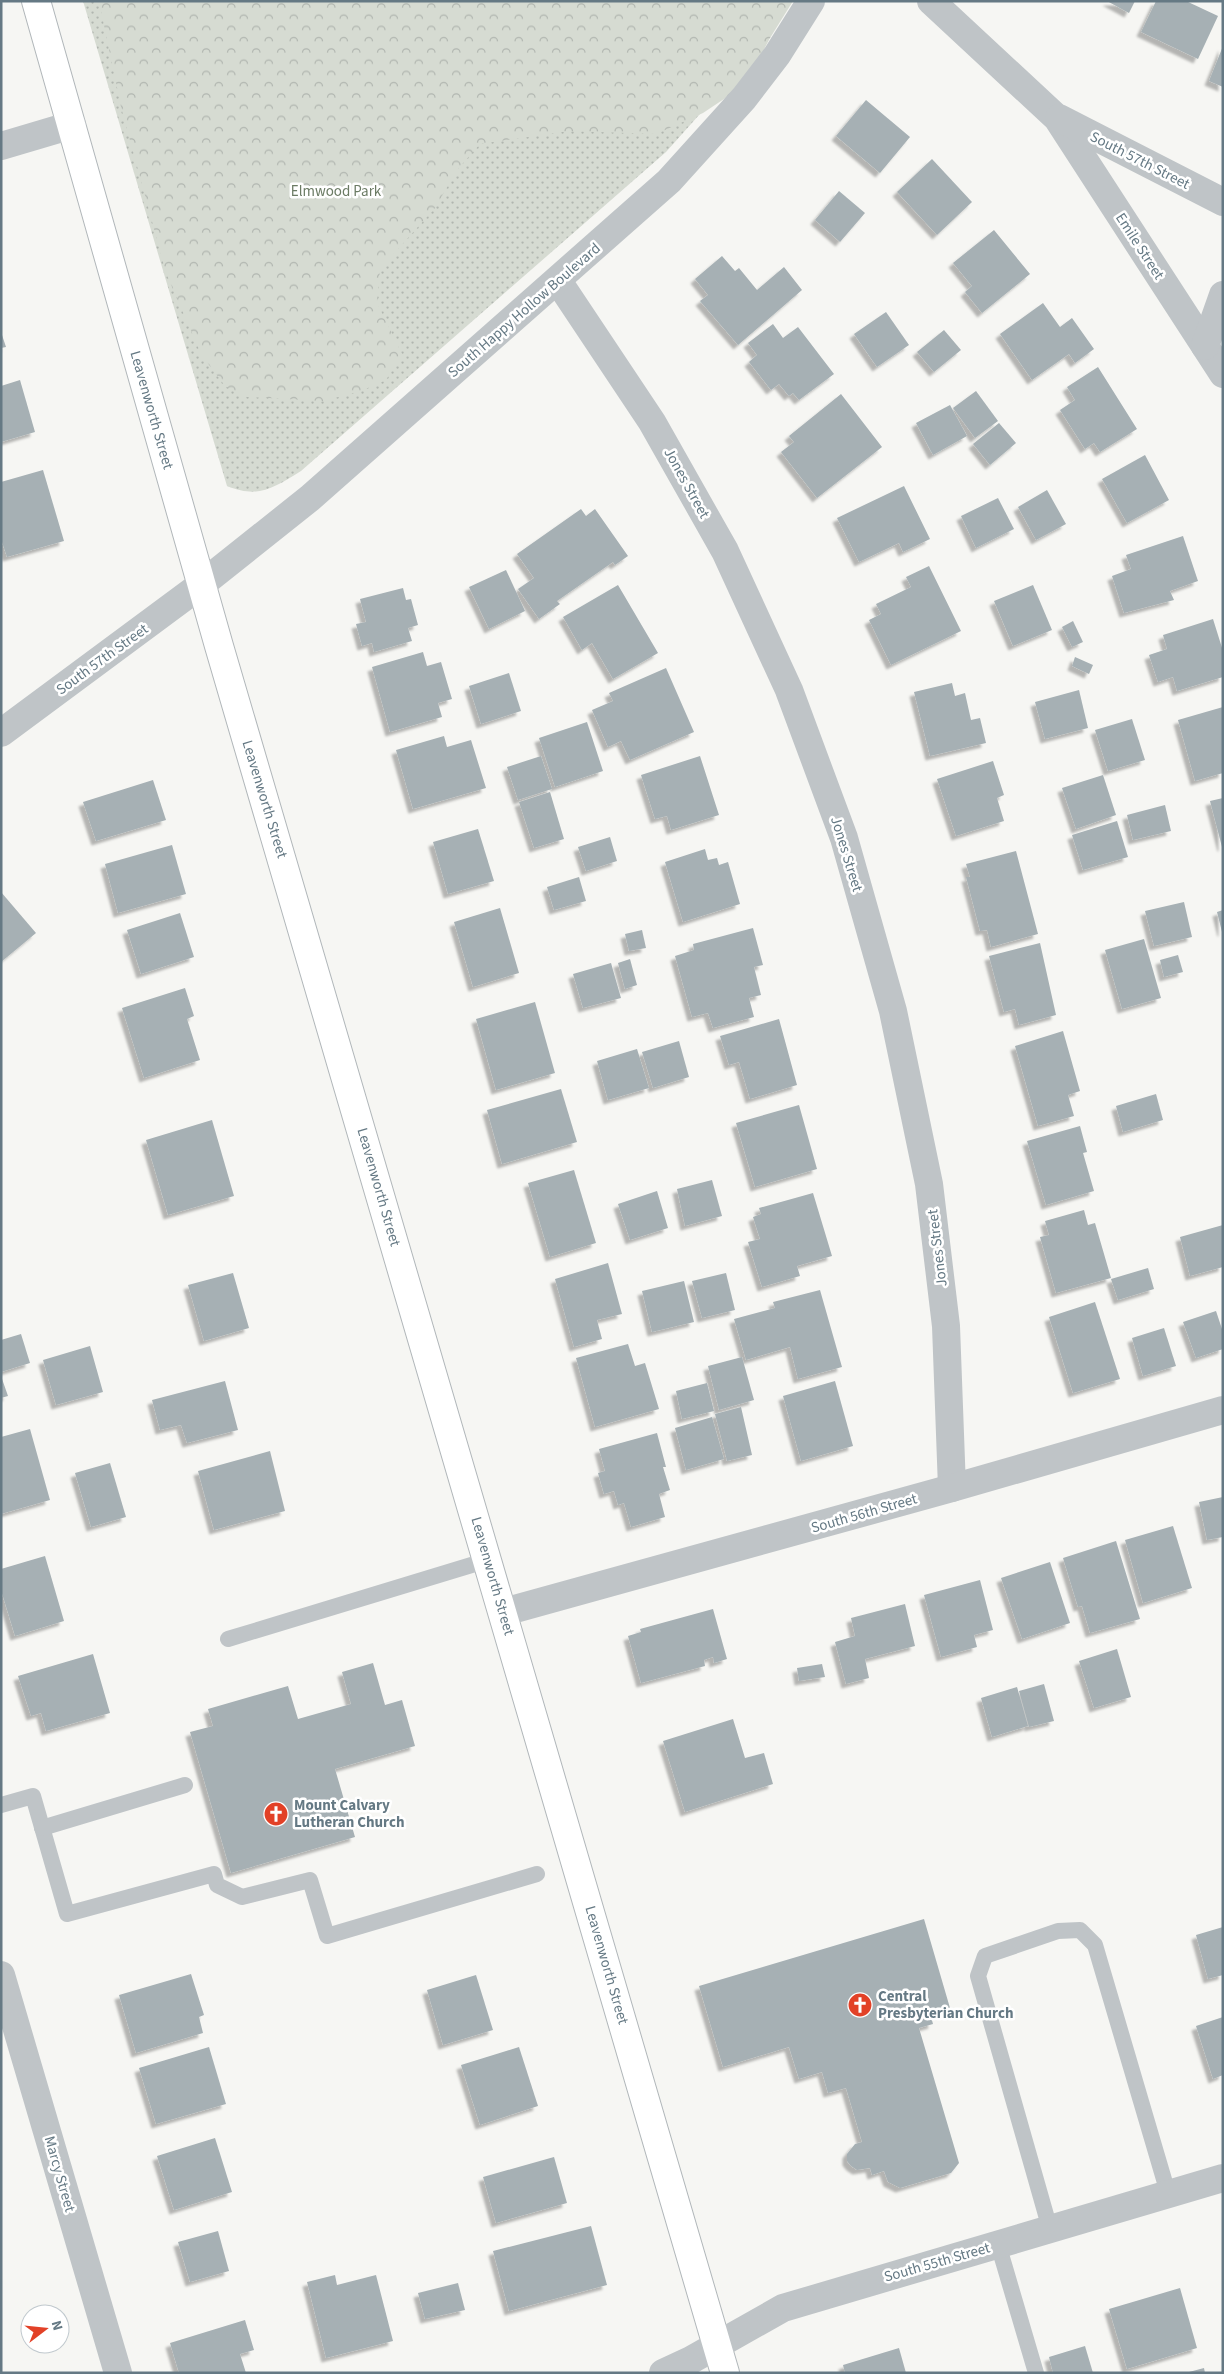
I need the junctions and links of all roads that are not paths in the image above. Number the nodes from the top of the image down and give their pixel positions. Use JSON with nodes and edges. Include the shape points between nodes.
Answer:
{"nodes":[{"id":1,"x":36,"y":1,"type":"edge"},
{"id":2,"x":811,"y":1,"type":"edge"},
{"id":3,"x":931,"y":1,"type":"edge"},
{"id":4,"x":1057,"y":118,"type":"junction"},
{"id":5,"x":72,"y":125,"type":"junction"},
{"id":6,"x":1,"y":146,"type":"edge"},
{"id":7,"x":1223,"y":202,"type":"edge"},
{"id":8,"x":558,"y":280,"type":"junction"},
{"id":9,"x":1223,"y":295,"type":"edge"},
{"id":10,"x":1205,"y":346,"type":"junction"},
{"id":11,"x":1223,"y":374,"type":"edge"},
{"id":12,"x":202,"y":584,"type":"junction"},
{"id":13,"x":1,"y":733,"type":"edge"},
{"id":14,"x":1223,"y":1410,"type":"edge"},
{"id":15,"x":952,"y":1488,"type":"junction"},
{"id":16,"x":488,"y":1560,"type":"junction"},
{"id":17,"x":504,"y":1612,"type":"junction"},
{"id":18,"x":228,"y":1639,"type":"dead end"},
{"id":19,"x":185,"y":1785,"type":"dead end"},
{"id":20,"x":1,"y":1805,"type":"edge"},
{"id":21,"x":42,"y":1828,"type":"junction"},
{"id":22,"x":537,"y":1874,"type":"dead end"},
{"id":23,"x":1,"y":1976,"type":"edge"},
{"id":24,"x":1223,"y":2178,"type":"edge"},
{"id":25,"x":1168,"y":2193,"type":"junction"},
{"id":26,"x":1050,"y":2229,"type":"junction"},
{"id":27,"x":998,"y":2244,"type":"junction"},
{"id":28,"x":717,"y":2345,"type":"junction"},
{"id":29,"x":118,"y":2373,"type":"edge"},
{"id":30,"x":663,"y":2373,"type":"edge"},
{"id":31,"x":725,"y":2373,"type":"edge"},
{"id":32,"x":1036,"y":2373,"type":"edge"}],
"edges":[{"from":1,"to":5,"type":"main road","name":"Leavenworth Street"},
{"from":2,"to":8,"type":"street","name":"South Happy Hollow Boulevard","via":[[777,55],[744,98],[669,181]]},
{"from":3,"to":4,"type":"street"},
{"from":4,"to":7,"type":"street","name":"South 57th Street"},
{"from":4,"to":10,"type":"street","name":"Emile Street"},
{"from":5,"to":6,"type":"street"},
{"from":5,"to":12,"type":"main road","name":"Leavenworth Street"},
{"from":8,"to":12,"type":"street","name":"South Happy Hollow Boulevard","via":[[310,498]]},
{"from":8,"to":15,"type":"street","name":"Jones Street","via":[[652,422],[725,550],[790,690],[844,838],[893,1011],[929,1184],[946,1326]]},
{"from":9,"to":10,"type":"street"},
{"from":10,"to":11,"type":"street","name":"Emile Street"},
{"from":12,"to":13,"type":"street","name":"South 57th Street"},
{"from":12,"to":16,"type":"main road","name":"Leavenworth Street"},
{"from":14,"to":15,"type":"street","name":"South 56th Street"},
{"from":15,"to":17,"type":"street","name":"South 56th Street"},
{"from":16,"to":17,"type":"main road","name":"Leavenworth Street"},
{"from":16,"to":18,"type":"lane"},
{"from":17,"to":28,"type":"main road","name":"Leavenworth Street"},
{"from":19,"to":21,"type":"lane"},
{"from":20,"to":21,"type":"lane","via":[[33,1796]]},
{"from":21,"to":22,"type":"lane","via":[[67,1914],[214,1874],[218,1885],[242,1898],[310,1880],[327,1936]]},
{"from":23,"to":29,"type":"street","name":"Marcy Street"},
{"from":24,"to":25,"type":"street","name":"South 55th Street"},
{"from":25,"to":26,"type":"street","name":"South 55th Street"},
{"from":25,"to":26,"type":"lane","via":[[1095,1945],[1080,1930],[1058,1930],[986,1956],[978,1976]]},
{"from":26,"to":27,"type":"street","name":"South 55th Street"},
{"from":27,"to":28,"type":"street","name":"South 55th Street","via":[[783,2308]]},
{"from":27,"to":32,"type":"lane"},
{"from":28,"to":30,"type":"street","name":"South 55th Street"},
{"from":28,"to":31,"type":"main road","name":"Leavenworth Street"}]}
